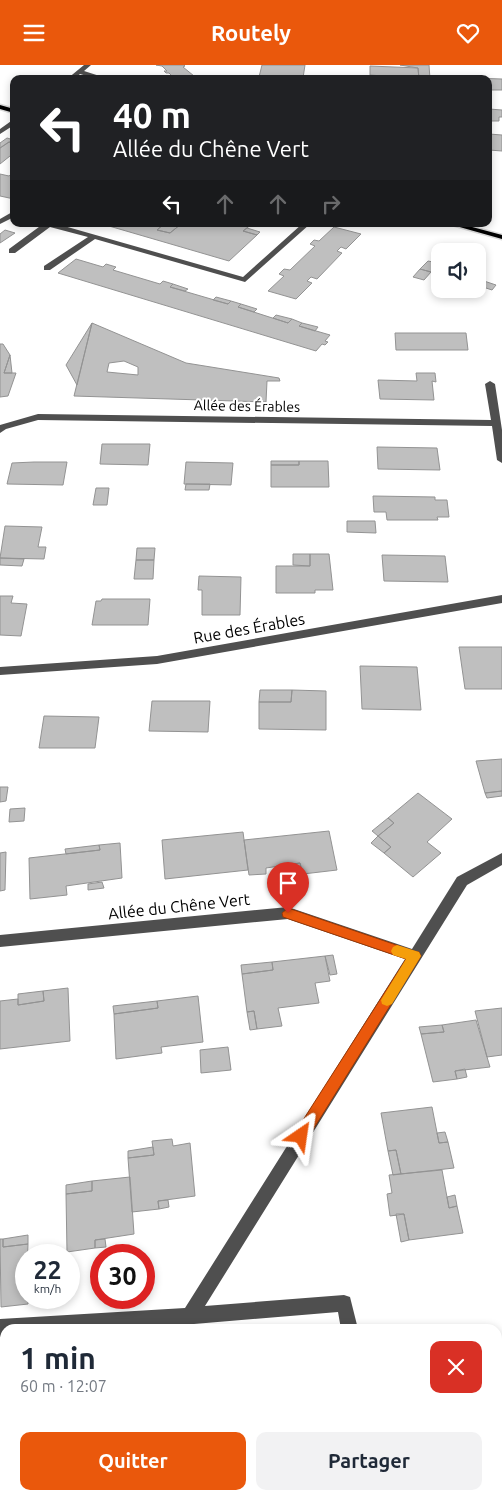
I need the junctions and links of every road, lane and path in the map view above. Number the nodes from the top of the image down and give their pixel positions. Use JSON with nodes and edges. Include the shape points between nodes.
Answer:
{"nodes":[{"id":1,"x":88,"y":65,"type":"edge"},
{"id":2,"x":78,"y":72,"type":"junction"},
{"id":3,"x":75,"y":75,"type":"edge"},
{"id":4,"x":90,"y":75,"type":"edge"},
{"id":5,"x":10,"y":124,"type":"edge"},
{"id":6,"x":0,"y":132,"type":"edge"},
{"id":7,"x":44,"y":227,"type":"edge"},
{"id":8,"x":60,"y":227,"type":"edge"},
{"id":9,"x":303,"y":227,"type":"edge"},
{"id":10,"x":464,"y":227,"type":"edge"},
{"id":11,"x":94,"y":236,"type":"junction"},
{"id":12,"x":502,"y":237,"type":"edge"},
{"id":13,"x":12,"y":251,"type":"dead end"},
{"id":14,"x":47,"y":268,"type":"dead end"},
{"id":15,"x":490,"y":384,"type":"dead end"},
{"id":16,"x":496,"y":423,"type":"junction"},
{"id":17,"x":0,"y":430,"type":"edge"},
{"id":18,"x":502,"y":459,"type":"edge"},
{"id":19,"x":502,"y":599,"type":"edge"},
{"id":20,"x":0,"y":671,"type":"edge"},
{"id":21,"x":502,"y":859,"type":"edge"},
{"id":22,"x":0,"y":941,"type":"edge"},
{"id":23,"x":414,"y":956,"type":"junction"},
{"id":24,"x":184,"y":1323,"type":"edge"},
{"id":25,"x":147,"y":1324,"type":"edge"},
{"id":26,"x":349,"y":1324,"type":"edge"}],
"edges":[{"from":1,"to":2,"type":"street"},
{"from":2,"to":3,"type":"street"},
{"from":2,"to":4,"type":"street"},
{"from":5,"to":6,"type":"street"},
{"from":7,"to":13,"type":"street"},
{"from":8,"to":11,"type":"street"},
{"from":9,"to":11,"type":"street","via":[[245,280]]},
{"from":10,"to":12,"type":"main road"},
{"from":11,"to":14,"type":"street"},
{"from":15,"to":16,"type":"street"},
{"from":16,"to":17,"type":"street","name":"Allée des Érables","via":[[38,417]]},
{"from":16,"to":18,"type":"street"},
{"from":19,"to":20,"type":"street","name":"Rue des Érables","via":[[157,660]]},
{"from":21,"to":23,"type":"street","via":[[462,881]]},
{"from":22,"to":23,"type":"street","name":"Allée du Chêne Vert","via":[[288,913]]},
{"from":23,"to":24,"type":"street"},
{"from":24,"to":25,"type":"street"},
{"from":24,"to":26,"type":"street","via":[[344,1303]]}]}
